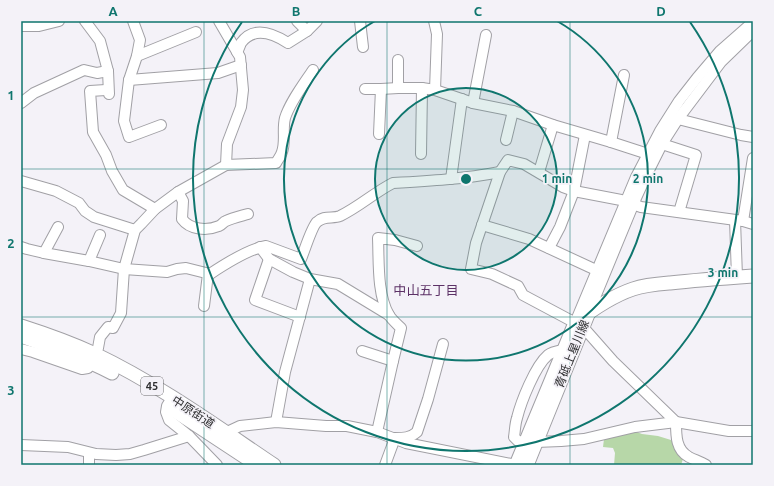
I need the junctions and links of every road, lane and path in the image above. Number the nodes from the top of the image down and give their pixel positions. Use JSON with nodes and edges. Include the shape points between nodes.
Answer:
{"nodes":[{"id":1,"x":59,"y":21,"type":"edge"},
{"id":2,"x":85,"y":21,"type":"edge"},
{"id":3,"x":134,"y":21,"type":"edge"},
{"id":4,"x":219,"y":21,"type":"edge"},
{"id":5,"x":297,"y":21,"type":"edge"},
{"id":6,"x":317,"y":21,"type":"edge"},
{"id":7,"x":360,"y":21,"type":"edge"},
{"id":8,"x":434,"y":21,"type":"edge"},
{"id":9,"x":753,"y":22,"type":"edge"},
{"id":10,"x":21,"y":26,"type":"edge"},
{"id":11,"x":307,"y":30,"type":"junction"},
{"id":12,"x":196,"y":32,"type":"dead end"},
{"id":13,"x":753,"y":32,"type":"edge"},
{"id":14,"x":486,"y":35,"type":"dead end"},
{"id":15,"x":363,"y":47,"type":"dead end"},
{"id":16,"x":238,"y":52,"type":"junction"},
{"id":17,"x":137,"y":56,"type":"junction"},
{"id":18,"x":398,"y":60,"type":"dead end"},
{"id":19,"x":241,"y":65,"type":"junction"},
{"id":20,"x":313,"y":70,"type":"dead end"},
{"id":21,"x":108,"y":71,"type":"junction"},
{"id":22,"x":624,"y":75,"type":"dead end"},
{"id":23,"x":129,"y":80,"type":"junction"},
{"id":24,"x":398,"y":88,"type":"junction"},
{"id":25,"x":422,"y":88,"type":"junction"},
{"id":26,"x":365,"y":89,"type":"dead end"},
{"id":27,"x":381,"y":89,"type":"junction"},
{"id":28,"x":436,"y":90,"type":"junction"},
{"id":29,"x":462,"y":99,"type":"junction"},
{"id":30,"x":21,"y":103,"type":"edge"},
{"id":31,"x":473,"y":103,"type":"junction"},
{"id":32,"x":513,"y":111,"type":"junction"},
{"id":33,"x":678,"y":119,"type":"junction"},
{"id":34,"x":161,"y":125,"type":"dead end"},
{"id":35,"x":553,"y":125,"type":"junction"},
{"id":36,"x":379,"y":134,"type":"dead end"},
{"id":37,"x":585,"y":135,"type":"junction"},
{"id":38,"x":753,"y":137,"type":"edge"},
{"id":39,"x":506,"y":140,"type":"dead end"},
{"id":40,"x":611,"y":142,"type":"junction"},
{"id":41,"x":662,"y":144,"type":"junction"},
{"id":42,"x":421,"y":154,"type":"dead end"},
{"id":43,"x":648,"y":154,"type":"junction"},
{"id":44,"x":753,"y":158,"type":"edge"},
{"id":45,"x":226,"y":165,"type":"junction"},
{"id":46,"x":500,"y":172,"type":"junction"},
{"id":47,"x":539,"y":172,"type":"junction"},
{"id":48,"x":451,"y":179,"type":"junction"},
{"id":49,"x":21,"y":181,"type":"edge"},
{"id":50,"x":574,"y":191,"type":"junction"},
{"id":51,"x":178,"y":192,"type":"junction"},
{"id":52,"x":630,"y":203,"type":"junction"},
{"id":53,"x":155,"y":209,"type":"junction"},
{"id":54,"x":678,"y":212,"type":"junction"},
{"id":55,"x":248,"y":214,"type":"dead end"},
{"id":56,"x":739,"y":220,"type":"junction"},
{"id":57,"x":753,"y":224,"type":"edge"},
{"id":58,"x":482,"y":225,"type":"junction"},
{"id":59,"x":58,"y":228,"type":"dead end"},
{"id":60,"x":136,"y":230,"type":"junction"},
{"id":61,"x":100,"y":235,"type":"dead end"},
{"id":62,"x":21,"y":246,"type":"edge"},
{"id":63,"x":417,"y":246,"type":"dead end"},
{"id":64,"x":260,"y":247,"type":"junction"},
{"id":65,"x":549,"y":248,"type":"junction"},
{"id":66,"x":44,"y":253,"type":"junction"},
{"id":67,"x":269,"y":258,"type":"junction"},
{"id":68,"x":89,"y":261,"type":"junction"},
{"id":69,"x":124,"y":269,"type":"junction"},
{"id":70,"x":596,"y":270,"type":"junction"},
{"id":71,"x":208,"y":274,"type":"junction"},
{"id":72,"x":753,"y":276,"type":"edge"},
{"id":73,"x":737,"y":278,"type":"junction"},
{"id":74,"x":310,"y":279,"type":"junction"},
{"id":75,"x":204,"y":306,"type":"dead end"},
{"id":76,"x":589,"y":312,"type":"junction"},
{"id":77,"x":389,"y":315,"type":"junction"},
{"id":78,"x":300,"y":317,"type":"junction"},
{"id":79,"x":579,"y":325,"type":"junction"},
{"id":80,"x":21,"y":326,"type":"edge"},
{"id":81,"x":21,"y":336,"type":"edge"},
{"id":82,"x":443,"y":344,"type":"dead end"},
{"id":83,"x":21,"y":349,"type":"edge"},
{"id":84,"x":563,"y":350,"type":"junction"},
{"id":85,"x":362,"y":351,"type":"dead end"},
{"id":86,"x":93,"y":358,"type":"junction"},
{"id":87,"x":392,"y":361,"type":"junction"},
{"id":88,"x":169,"y":402,"type":"junction"},
{"id":89,"x":276,"y":422,"type":"junction"},
{"id":90,"x":676,"y":422,"type":"junction"},
{"id":91,"x":753,"y":431,"type":"edge"},
{"id":92,"x":225,"y":432,"type":"junction"},
{"id":93,"x":377,"y":432,"type":"junction"},
{"id":94,"x":189,"y":436,"type":"junction"},
{"id":95,"x":395,"y":438,"type":"junction"},
{"id":96,"x":531,"y":441,"type":"junction"},
{"id":97,"x":21,"y":445,"type":"edge"},
{"id":98,"x":89,"y":453,"type":"junction"},
{"id":99,"x":213,"y":463,"type":"edge"},
{"id":100,"x":254,"y":464,"type":"edge"},
{"id":101,"x":89,"y":465,"type":"edge"},
{"id":102,"x":274,"y":465,"type":"edge"},
{"id":103,"x":385,"y":465,"type":"edge"},
{"id":104,"x":516,"y":465,"type":"edge"},
{"id":105,"x":527,"y":465,"type":"edge"},
{"id":106,"x":706,"y":465,"type":"edge"}],
"edges":[{"from":1,"to":10,"type":"street","via":[[39,26]]},
{"from":2,"to":21,"type":"street","via":[[100,41]]},
{"from":3,"to":17,"type":"street","via":[[140,40]]},
{"from":4,"to":16,"type":"street"},
{"from":5,"to":11,"type":"street"},
{"from":6,"to":11,"type":"street"},
{"from":7,"to":15,"type":"street"},
{"from":8,"to":28,"type":"street","via":[[437,34]]},
{"from":9,"to":43,"type":"street","via":[[720,51],[697,78],[660,131]]},
{"from":11,"to":16,"type":"street","via":[[288,44],[279,37],[257,32],[242,42]]},
{"from":12,"to":17,"type":"street"},
{"from":13,"to":33,"type":"street","via":[[721,62]]},
{"from":14,"to":31,"type":"street"},
{"from":16,"to":19,"type":"street"},
{"from":17,"to":23,"type":"street"},
{"from":18,"to":24,"type":"street"},
{"from":19,"to":23,"type":"street","via":[[218,73]]},
{"from":19,"to":45,"type":"street","via":[[241,107],[227,144]]},
{"from":20,"to":45,"type":"street","via":[[298,91],[285,118],[284,145],[276,163]]},
{"from":21,"to":30,"type":"street","via":[[97,73],[84,70],[34,93]]},
{"from":21,"to":53,"type":"street","via":[[107,92],[90,91],[93,132],[123,190]]},
{"from":22,"to":40,"type":"street"},
{"from":23,"to":34,"type":"street","via":[[124,122],[130,138]]},
{"from":24,"to":25,"type":"street"},
{"from":24,"to":27,"type":"street"},
{"from":25,"to":28,"type":"street"},
{"from":25,"to":42,"type":"street"},
{"from":26,"to":27,"type":"street"},
{"from":27,"to":36,"type":"street"},
{"from":28,"to":29,"type":"street"},
{"from":29,"to":31,"type":"street"},
{"from":29,"to":48,"type":"street"},
{"from":31,"to":32,"type":"street"},
{"from":32,"to":35,"type":"street"},
{"from":32,"to":39,"type":"street"},
{"from":33,"to":38,"type":"street"},
{"from":33,"to":41,"type":"street"},
{"from":35,"to":37,"type":"street"},
{"from":35,"to":47,"type":"street"},
{"from":37,"to":40,"type":"street"},
{"from":37,"to":50,"type":"street"},
{"from":40,"to":43,"type":"street"},
{"from":41,"to":52,"type":"street"},
{"from":41,"to":54,"type":"street","via":[[696,154]]},
{"from":43,"to":52,"type":"street"},
{"from":44,"to":56,"type":"street"},
{"from":45,"to":51,"type":"street"},
{"from":46,"to":47,"type":"street","via":[[508,160],[524,164]]},
{"from":46,"to":48,"type":"street"},
{"from":46,"to":58,"type":"street"},
{"from":47,"to":50,"type":"street"},
{"from":48,"to":64,"type":"street","via":[[393,183],[340,216],[316,222],[301,259],[266,246]]},
{"from":49,"to":60,"type":"street","via":[[56,191],[79,203],[94,217]]},
{"from":50,"to":52,"type":"street"},
{"from":50,"to":65,"type":"street"},
{"from":51,"to":53,"type":"street"},
{"from":51,"to":55,"type":"street","via":[[183,201],[182,219],[199,229],[208,230]]},
{"from":52,"to":54,"type":"street"},
{"from":52,"to":70,"type":"street"},
{"from":52,"to":76,"type":"street"},
{"from":53,"to":60,"type":"street"},
{"from":54,"to":56,"type":"street"},
{"from":56,"to":57,"type":"street"},
{"from":56,"to":73,"type":"street"},
{"from":58,"to":65,"type":"street","via":[[529,239]]},
{"from":58,"to":79,"type":"street","via":[[471,269],[492,274],[518,286],[523,295]]},
{"from":59,"to":66,"type":"street"},
{"from":60,"to":69,"type":"street"},
{"from":61,"to":68,"type":"street"},
{"from":62,"to":66,"type":"street"},
{"from":63,"to":77,"type":"street","via":[[378,238],[383,303]]},
{"from":64,"to":67,"type":"street"},
{"from":64,"to":71,"type":"street"},
{"from":65,"to":70,"type":"street"},
{"from":66,"to":68,"type":"street"},
{"from":67,"to":74,"type":"street"},
{"from":67,"to":78,"type":"street","via":[[255,300]]},
{"from":68,"to":69,"type":"street"},
{"from":69,"to":71,"type":"street","via":[[166,272],[186,268]]},
{"from":69,"to":86,"type":"street","via":[[121,313],[113,328],[108,327],[100,337]]},
{"from":70,"to":79,"type":"street"},
{"from":71,"to":75,"type":"street"},
{"from":72,"to":73,"type":"main road","name":"青砥上星川線"},
{"from":73,"to":76,"type":"main road","name":"青砥上星川線","via":[[635,288]]},
{"from":74,"to":77,"type":"street","via":[[338,284]]},
{"from":74,"to":78,"type":"street"},
{"from":76,"to":79,"type":"main road","name":"青砥上星川線"},
{"from":77,"to":87,"type":"street","via":[[401,328]]},
{"from":78,"to":89,"type":"street","via":[[285,372]]},
{"from":79,"to":84,"type":"main road","name":"青砥上星川線"},
{"from":79,"to":90,"type":"street"},
{"from":79,"to":96,"type":"main road","name":"青砥上星川線"},
{"from":80,"to":86,"type":"main road","name":"中原街道","number":"45"},
{"from":81,"to":86,"type":"main road","name":"中原街道","number":"45"},
{"from":82,"to":95,"type":"street","via":[[417,432],[407,438]]},
{"from":83,"to":86,"type":"street","via":[[82,369],[88,368]]},
{"from":84,"to":96,"type":"main road","name":"青砥上星川線"},
{"from":84,"to":96,"type":"street","via":[[549,354],[537,368],[526,391],[517,417],[514,437],[518,441]]},
{"from":85,"to":87,"type":"street"},
{"from":86,"to":88,"type":"main road","name":"中原街道","number":"45","via":[[132,383]]},
{"from":87,"to":93,"type":"street"},
{"from":88,"to":92,"type":"main road","name":"中原街道","number":"45"},
{"from":88,"to":94,"type":"street","via":[[166,412],[169,420]]},
{"from":88,"to":100,"type":"main road","name":"中原街道","number":"45"},
{"from":89,"to":92,"type":"street","via":[[240,426]]},
{"from":89,"to":93,"type":"street","via":[[347,426]]},
{"from":90,"to":91,"type":"street","via":[[729,431]]},
{"from":90,"to":96,"type":"street","via":[[635,427],[584,439]]},
{"from":90,"to":106,"type":"street","via":[[677,442],[683,453]]},
{"from":92,"to":102,"type":"main road","name":"中原街道","number":"45"},
{"from":93,"to":95,"type":"street"},
{"from":94,"to":98,"type":"street","via":[[130,454]]},
{"from":94,"to":99,"type":"street"},
{"from":95,"to":103,"type":"street"},
{"from":95,"to":104,"type":"street","via":[[406,443]]},
{"from":96,"to":104,"type":"main road","name":"青砥上星川線"},
{"from":96,"to":105,"type":"main road","name":"青砥上星川線"},
{"from":97,"to":98,"type":"street","via":[[68,447]]},
{"from":98,"to":101,"type":"street"}]}
